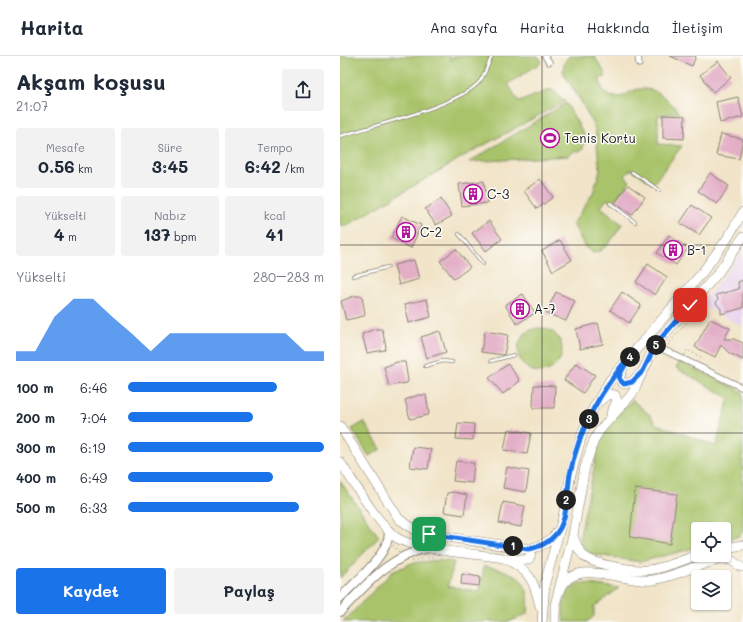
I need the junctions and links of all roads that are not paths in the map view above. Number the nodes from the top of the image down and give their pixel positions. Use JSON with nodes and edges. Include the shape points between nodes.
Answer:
{"nodes":[{"id":1,"x":492,"y":56,"type":"edge"},
{"id":2,"x":545,"y":56,"type":"edge"},
{"id":3,"x":638,"y":56,"type":"edge"},
{"id":4,"x":549,"y":62,"type":"dead end"},
{"id":5,"x":639,"y":64,"type":"dead end"},
{"id":6,"x":340,"y":136,"type":"edge"},
{"id":7,"x":632,"y":172,"type":"dead end"},
{"id":8,"x":659,"y":190,"type":"dead end"},
{"id":9,"x":610,"y":203,"type":"dead end"},
{"id":10,"x":743,"y":212,"type":"edge"},
{"id":11,"x":635,"y":222,"type":"dead end"},
{"id":12,"x":459,"y":234,"type":"dead end"},
{"id":13,"x":743,"y":238,"type":"edge"},
{"id":14,"x":483,"y":264,"type":"dead end"},
{"id":15,"x":388,"y":267,"type":"dead end"},
{"id":16,"x":353,"y":276,"type":"dead end"},
{"id":17,"x":656,"y":344,"type":"junction"},
{"id":18,"x":632,"y":353,"type":"junction"},
{"id":19,"x":514,"y":355,"type":"dead end"},
{"id":20,"x":491,"y":361,"type":"dead end"},
{"id":21,"x":452,"y":362,"type":"dead end"},
{"id":22,"x":425,"y":366,"type":"dead end"},
{"id":23,"x":643,"y":371,"type":"junction"},
{"id":24,"x":743,"y":388,"type":"edge"},
{"id":25,"x":593,"y":409,"type":"junction"},
{"id":26,"x":340,"y":426,"type":"edge"},
{"id":27,"x":600,"y":430,"type":"junction"},
{"id":28,"x":340,"y":462,"type":"edge"},
{"id":29,"x":561,"y":527,"type":"junction"},
{"id":30,"x":389,"y":531,"type":"junction"},
{"id":31,"x":573,"y":534,"type":"junction"},
{"id":32,"x":743,"y":545,"type":"edge"},
{"id":33,"x":731,"y":547,"type":"edge"},
{"id":34,"x":430,"y":548,"type":"junction"},
{"id":35,"x":528,"y":549,"type":"junction"},
{"id":36,"x":743,"y":556,"type":"edge"},
{"id":37,"x":691,"y":557,"type":"edge"},
{"id":38,"x":503,"y":558,"type":"junction"},
{"id":39,"x":742,"y":570,"type":"edge"},
{"id":40,"x":340,"y":598,"type":"edge"},
{"id":41,"x":555,"y":605,"type":"junction"},
{"id":42,"x":340,"y":612,"type":"edge"},
{"id":43,"x":542,"y":612,"type":"junction"},
{"id":44,"x":542,"y":622,"type":"edge"},
{"id":45,"x":555,"y":622,"type":"edge"}],
"edges":[{"from":1,"to":6,"type":"lane","via":[[479,81],[461,96]]},
{"from":2,"to":4,"type":"street"},
{"from":3,"to":5,"type":"street"},
{"from":7,"to":8,"type":"lane"},
{"from":9,"to":11,"type":"lane"},
{"from":10,"to":18,"type":"main road","via":[[701,274]]},
{"from":12,"to":14,"type":"lane"},
{"from":13,"to":17,"type":"main road","via":[[718,273]]},
{"from":15,"to":16,"type":"lane"},
{"from":17,"to":23,"type":"main road"},
{"from":17,"to":24,"type":"street"},
{"from":18,"to":23,"type":"main road","via":[[619,379],[628,384]]},
{"from":18,"to":25,"type":"main road","via":[[610,380]]},
{"from":19,"to":20,"type":"lane"},
{"from":21,"to":22,"type":"lane","via":[[443,361]]},
{"from":23,"to":27,"type":"main road","via":[[632,394]]},
{"from":25,"to":27,"type":"main road","via":[[608,394],[616,398],[617,404]]},
{"from":25,"to":29,"type":"main road","via":[[576,453]]},
{"from":26,"to":35,"type":"main road","via":[[399,519],[405,524],[420,533]]},
{"from":27,"to":31,"type":"main road","via":[[590,448],[585,466]]},
{"from":28,"to":30,"type":"main road"},
{"from":29,"to":35,"type":"main road","via":[[548,542],[537,548]]},
{"from":29,"to":43,"type":"main road","via":[[547,571]]},
{"from":30,"to":34,"type":"main road","via":[[408,543]]},
{"from":30,"to":40,"type":"street","via":[[381,554]]},
{"from":31,"to":37,"type":"main road","via":[[579,550],[585,557],[624,568],[656,569]]},
{"from":31,"to":41,"type":"main road"},
{"from":32,"to":33,"type":"main road"},
{"from":34,"to":38,"type":"main road"},
{"from":34,"to":42,"type":"street","via":[[410,553],[392,562]]},
{"from":35,"to":38,"type":"main road","via":[[532,554],[527,560]]},
{"from":36,"to":39,"type":"main road"},
{"from":38,"to":43,"type":"main road","via":[[520,567],[531,578]]},
{"from":39,"to":41,"type":"main road","via":[[732,560],[724,559],[658,579],[643,581],[582,572],[571,577],[561,587]]},
{"from":41,"to":45,"type":"main road"},
{"from":43,"to":44,"type":"main road"}]}
